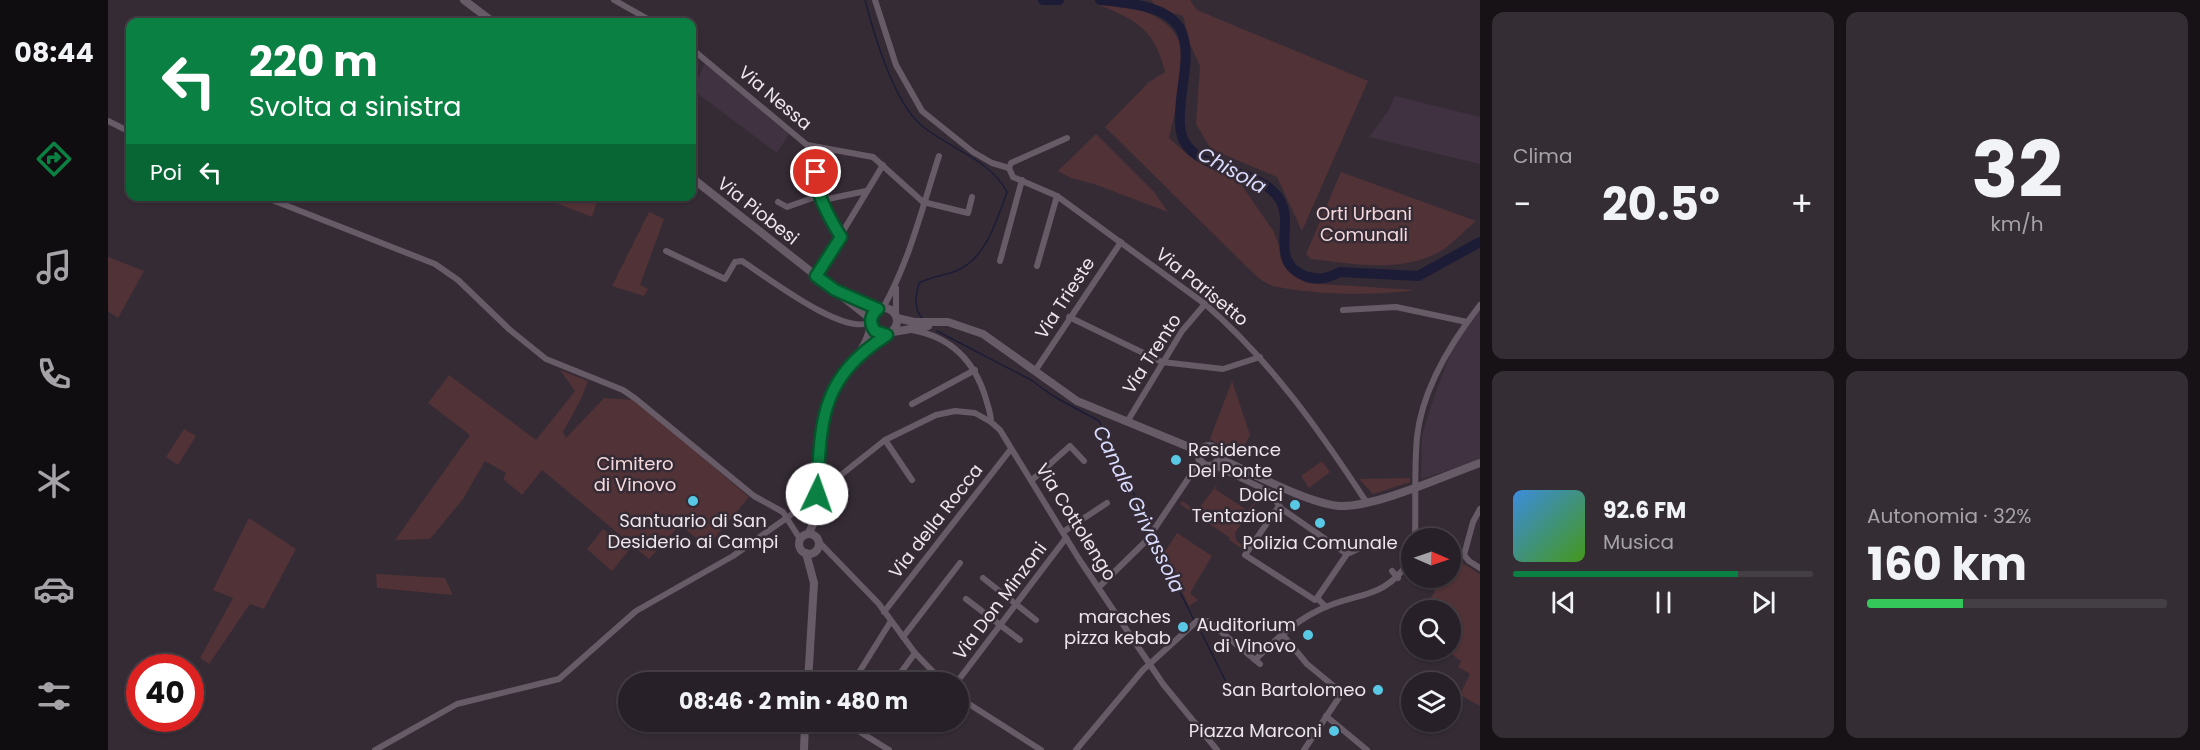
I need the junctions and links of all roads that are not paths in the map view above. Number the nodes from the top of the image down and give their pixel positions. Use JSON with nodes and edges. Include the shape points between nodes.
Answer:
{"nodes":[{"id":1,"x":464,"y":0,"type":"edge"},
{"id":2,"x":614,"y":0,"type":"edge"},
{"id":3,"x":874,"y":0,"type":"edge"},
{"id":4,"x":488,"y":18,"type":"edge"},
{"id":5,"x":646,"y":18,"type":"edge"},
{"id":6,"x":696,"y":52,"type":"edge"},
{"id":7,"x":108,"y":121,"type":"edge"},
{"id":8,"x":126,"y":130,"type":"edge"},
{"id":9,"x":1067,"y":138,"type":"dead end"},
{"id":10,"x":939,"y":156,"type":"dead end"},
{"id":11,"x":883,"y":165,"type":"junction"},
{"id":12,"x":1010,"y":165,"type":"junction"},
{"id":13,"x":816,"y":172,"type":"dead end"},
{"id":14,"x":1022,"y":180,"type":"junction"},
{"id":15,"x":696,"y":181,"type":"edge"},
{"id":16,"x":866,"y":191,"type":"junction"},
{"id":17,"x":972,"y":196,"type":"dead end"},
{"id":18,"x":1057,"y":196,"type":"junction"},
{"id":19,"x":822,"y":197,"type":"junction"},
{"id":20,"x":275,"y":201,"type":"edge"},
{"id":21,"x":778,"y":202,"type":"dead end"},
{"id":22,"x":923,"y":202,"type":"junction"},
{"id":23,"x":841,"y":237,"type":"junction"},
{"id":24,"x":1121,"y":242,"type":"junction"},
{"id":25,"x":666,"y":251,"type":"dead end"},
{"id":26,"x":1000,"y":261,"type":"dead end"},
{"id":27,"x":1038,"y":266,"type":"dead end"},
{"id":28,"x":816,"y":276,"type":"junction"},
{"id":29,"x":897,"y":285,"type":"junction"},
{"id":30,"x":835,"y":290,"type":"junction"},
{"id":31,"x":1205,"y":304,"type":"junction"},
{"id":32,"x":1480,"y":305,"type":"edge"},
{"id":33,"x":881,"y":308,"type":"junction"},
{"id":34,"x":1342,"y":310,"type":"dead end"},
{"id":35,"x":896,"y":316,"type":"junction"},
{"id":36,"x":1070,"y":317,"type":"junction"},
{"id":37,"x":871,"y":321,"type":"junction"},
{"id":38,"x":1467,"y":322,"type":"junction"},
{"id":39,"x":962,"y":325,"type":"junction"},
{"id":40,"x":906,"y":329,"type":"junction"},
{"id":41,"x":889,"y":334,"type":"junction"},
{"id":42,"x":1260,"y":357,"type":"junction"},
{"id":43,"x":855,"y":359,"type":"junction"},
{"id":44,"x":1162,"y":362,"type":"junction"},
{"id":45,"x":975,"y":370,"type":"junction"},
{"id":46,"x":1035,"y":371,"type":"junction"},
{"id":47,"x":912,"y":404,"type":"dead end"},
{"id":48,"x":991,"y":422,"type":"junction"},
{"id":49,"x":1127,"y":422,"type":"junction"},
{"id":50,"x":885,"y":440,"type":"junction"},
{"id":51,"x":1011,"y":449,"type":"junction"},
{"id":52,"x":1206,"y":457,"type":"junction"},
{"id":53,"x":1084,"y":461,"type":"dead end"},
{"id":54,"x":1480,"y":464,"type":"edge"},
{"id":55,"x":912,"y":480,"type":"dead end"},
{"id":56,"x":1032,"y":480,"type":"junction"},
{"id":57,"x":1416,"y":486,"type":"junction"},
{"id":58,"x":817,"y":494,"type":"junction"},
{"id":59,"x":1107,"y":503,"type":"dead end"},
{"id":60,"x":1367,"y":503,"type":"junction"},
{"id":61,"x":1280,"y":506,"type":"junction"},
{"id":62,"x":1480,"y":509,"type":"edge"},
{"id":63,"x":788,"y":517,"type":"junction"},
{"id":64,"x":1415,"y":528,"type":"edge"},
{"id":65,"x":1064,"y":535,"type":"junction"},
{"id":66,"x":1373,"y":542,"type":"dead end"},
{"id":67,"x":812,"y":543,"type":"junction"},
{"id":68,"x":1347,"y":554,"type":"junction"},
{"id":69,"x":960,"y":563,"type":"dead end"},
{"id":70,"x":1480,"y":568,"type":"edge"},
{"id":71,"x":1392,"y":571,"type":"dead end"},
{"id":72,"x":1401,"y":574,"type":"edge"},
{"id":73,"x":983,"y":578,"type":"dead end"},
{"id":74,"x":1398,"y":578,"type":"junction"},
{"id":75,"x":1099,"y":587,"type":"junction"},
{"id":76,"x":966,"y":599,"type":"dead end"},
{"id":77,"x":1316,"y":599,"type":"junction"},
{"id":78,"x":1017,"y":604,"type":"junction"},
{"id":79,"x":1326,"y":607,"type":"junction"},
{"id":80,"x":1318,"y":610,"type":"junction"},
{"id":81,"x":884,"y":612,"type":"junction"},
{"id":82,"x":1036,"y":620,"type":"dead end"},
{"id":83,"x":891,"y":621,"type":"junction"},
{"id":84,"x":1000,"y":625,"type":"junction"},
{"id":85,"x":1290,"y":628,"type":"junction"},
{"id":86,"x":1282,"y":634,"type":"junction"},
{"id":87,"x":903,"y":637,"type":"junction"},
{"id":88,"x":1020,"y":640,"type":"dead end"},
{"id":89,"x":1288,"y":640,"type":"junction"},
{"id":90,"x":915,"y":653,"type":"junction"},
{"id":91,"x":1150,"y":664,"type":"junction"},
{"id":92,"x":809,"y":672,"type":"edge"},
{"id":93,"x":859,"y":672,"type":"edge"},
{"id":94,"x":901,"y":672,"type":"edge"},
{"id":95,"x":933,"y":672,"type":"edge"},
{"id":96,"x":965,"y":672,"type":"edge"},
{"id":97,"x":969,"y":703,"type":"edge"},
{"id":98,"x":1326,"y":716,"type":"junction"},
{"id":99,"x":805,"y":732,"type":"edge"},
{"id":100,"x":860,"y":732,"type":"edge"},
{"id":101,"x":887,"y":749,"type":"edge"},
{"id":102,"x":375,"y":750,"type":"edge"},
{"id":103,"x":804,"y":750,"type":"edge"},
{"id":104,"x":1041,"y":750,"type":"edge"},
{"id":105,"x":1076,"y":750,"type":"edge"},
{"id":106,"x":1216,"y":750,"type":"edge"},
{"id":107,"x":1304,"y":750,"type":"edge"},
{"id":108,"x":1367,"y":750,"type":"edge"}],
"edges":[{"from":1,"to":4,"type":"street"},
{"from":2,"to":5,"type":"street"},
{"from":3,"to":12,"type":"street","via":[[896,65],[922,111],[973,152],[992,163]]},
{"from":6,"to":11,"type":"street","name":"Via Nessa","via":[[807,145],[873,157]]},
{"from":7,"to":8,"type":"street"},
{"from":9,"to":12,"type":"street"},
{"from":10,"to":22,"type":"street"},
{"from":11,"to":16,"type":"street"},
{"from":11,"to":22,"type":"street","name":"Via Nessa"},
{"from":12,"to":14,"type":"street","name":"Via Parisetto","via":[[1013,177]]},
{"from":13,"to":19,"type":"street"},
{"from":14,"to":18,"type":"street","name":"Via Parisetto"},
{"from":14,"to":26,"type":"street"},
{"from":15,"to":28,"type":"street","name":"Via Piobesi"},
{"from":16,"to":19,"type":"street"},
{"from":16,"to":23,"type":"street"},
{"from":17,"to":22,"type":"street","via":[[968,213]]},
{"from":18,"to":24,"type":"street","name":"Via Parisetto"},
{"from":18,"to":27,"type":"street"},
{"from":19,"to":21,"type":"street","via":[[787,207]]},
{"from":19,"to":23,"type":"street"},
{"from":20,"to":63,"type":"street","via":[[435,264],[546,359],[623,390],[754,496]]},
{"from":22,"to":29,"type":"street","via":[[913,245]]},
{"from":23,"to":28,"type":"street"},
{"from":24,"to":31,"type":"street","name":"Via Parisetto"},
{"from":24,"to":36,"type":"street","name":"Via Trieste"},
{"from":25,"to":37,"type":"street","via":[[725,279],[735,262],[742,261],[842,322],[864,325]]},
{"from":28,"to":30,"type":"street","name":"Via Piobesi"},
{"from":29,"to":33,"type":"street"},
{"from":29,"to":35,"type":"street"},
{"from":30,"to":33,"type":"street","name":"Via Piobesi"},
{"from":30,"to":37,"type":"street","name":"Via Piobesi"},
{"from":31,"to":42,"type":"street","name":"Via Parisetto"},
{"from":31,"to":44,"type":"street","name":"Via Trento"},
{"from":32,"to":38,"type":"street"},
{"from":33,"to":35,"type":"street"},
{"from":33,"to":37,"type":"street"},
{"from":34,"to":38,"type":"street","via":[[1396,307]]},
{"from":35,"to":39,"type":"street","via":[[914,322]]},
{"from":35,"to":41,"type":"street","via":[[897,326]]},
{"from":36,"to":44,"type":"street"},
{"from":36,"to":46,"type":"street","name":"Via Trieste"},
{"from":37,"to":41,"type":"street","via":[[875,331]]},
{"from":37,"to":43,"type":"street","via":[[867,343]]},
{"from":38,"to":57,"type":"street","via":[[1430,392],[1417,435]]},
{"from":39,"to":40,"type":"street"},
{"from":39,"to":46,"type":"street","via":[[983,334]]},
{"from":40,"to":41,"type":"street"},
{"from":40,"to":45,"type":"street","name":"Via Cottolengo","via":[[932,336],[961,354]]},
{"from":41,"to":43,"type":"street"},
{"from":42,"to":44,"type":"street","via":[[1223,369]]},
{"from":42,"to":60,"type":"street","name":"Via Parisetto"},
{"from":43,"to":58,"type":"street","via":[[832,391],[822,418]]},
{"from":44,"to":49,"type":"street","name":"Via Trento"},
{"from":45,"to":47,"type":"street"},
{"from":45,"to":48,"type":"street","name":"Via Cottolengo"},
{"from":46,"to":49,"type":"street","via":[[1077,401]]},
{"from":48,"to":50,"type":"street","via":[[975,413],[946,412]]},
{"from":48,"to":51,"type":"street","name":"Via Cottolengo"},
{"from":49,"to":52,"type":"street"},
{"from":50,"to":55,"type":"street"},
{"from":50,"to":58,"type":"street"},
{"from":51,"to":56,"type":"street","name":"Via Cottolengo"},
{"from":51,"to":81,"type":"street","name":"Via della Rocca"},
{"from":52,"to":60,"type":"street","via":[[1227,462],[1320,502],[1346,506]]},
{"from":52,"to":61,"type":"street","via":[[1268,491]]},
{"from":52,"to":75,"type":"street","via":[[1151,535]]},
{"from":53,"to":56,"type":"street","via":[[1070,446]]},
{"from":54,"to":57,"type":"street"},
{"from":56,"to":65,"type":"street","name":"Via Cottolengo"},
{"from":57,"to":60,"type":"street"},
{"from":57,"to":64,"type":"street"},
{"from":58,"to":63,"type":"street"},
{"from":58,"to":67,"type":"street"},
{"from":59,"to":65,"type":"street"},
{"from":61,"to":68,"type":"street"},
{"from":61,"to":77,"type":"street","via":[[1245,555]]},
{"from":62,"to":70,"type":"street","via":[[1464,555]]},
{"from":63,"to":67,"type":"street"},
{"from":63,"to":102,"type":"street","via":[[733,556],[636,611],[559,679],[457,704]]},
{"from":65,"to":75,"type":"street","name":"Via Cottolengo"},
{"from":65,"to":78,"type":"street","name":"Via Don Minzoni"},
{"from":66,"to":68,"type":"street"},
{"from":67,"to":81,"type":"street"},
{"from":67,"to":92,"type":"street","via":[[814,583]]},
{"from":68,"to":77,"type":"street"},
{"from":69,"to":87,"type":"street"},
{"from":71,"to":74,"type":"street"},
{"from":72,"to":74,"type":"street"},
{"from":73,"to":78,"type":"street"},
{"from":74,"to":79,"type":"street","via":[[1382,588]]},
{"from":75,"to":91,"type":"street","name":"Via Cottolengo"},
{"from":76,"to":84,"type":"street"},
{"from":77,"to":79,"type":"street"},
{"from":77,"to":80,"type":"street"},
{"from":78,"to":82,"type":"street"},
{"from":78,"to":84,"type":"street","name":"Via Don Minzoni"},
{"from":79,"to":80,"type":"street"},
{"from":80,"to":85,"type":"street"},
{"from":81,"to":83,"type":"street"},
{"from":83,"to":87,"type":"street"},
{"from":83,"to":93,"type":"street"},
{"from":84,"to":88,"type":"street"},
{"from":84,"to":96,"type":"street","name":"Via Don Minzoni"},
{"from":85,"to":86,"type":"street"},
{"from":85,"to":89,"type":"street"},
{"from":86,"to":89,"type":"street"},
{"from":86,"to":91,"type":"street","via":[[1258,662],[1209,621],[1196,622]]},
{"from":87,"to":90,"type":"street"},
{"from":89,"to":98,"type":"street","via":[[1307,664],[1342,693]]},
{"from":90,"to":94,"type":"street"},
{"from":90,"to":95,"type":"street"},
{"from":91,"to":105,"type":"street"},
{"from":91,"to":106,"type":"street","name":"Via Cottolengo"},
{"from":97,"to":104,"type":"street"},
{"from":98,"to":107,"type":"street"},
{"from":98,"to":108,"type":"street"},
{"from":99,"to":103,"type":"street"},
{"from":100,"to":101,"type":"street"}]}
